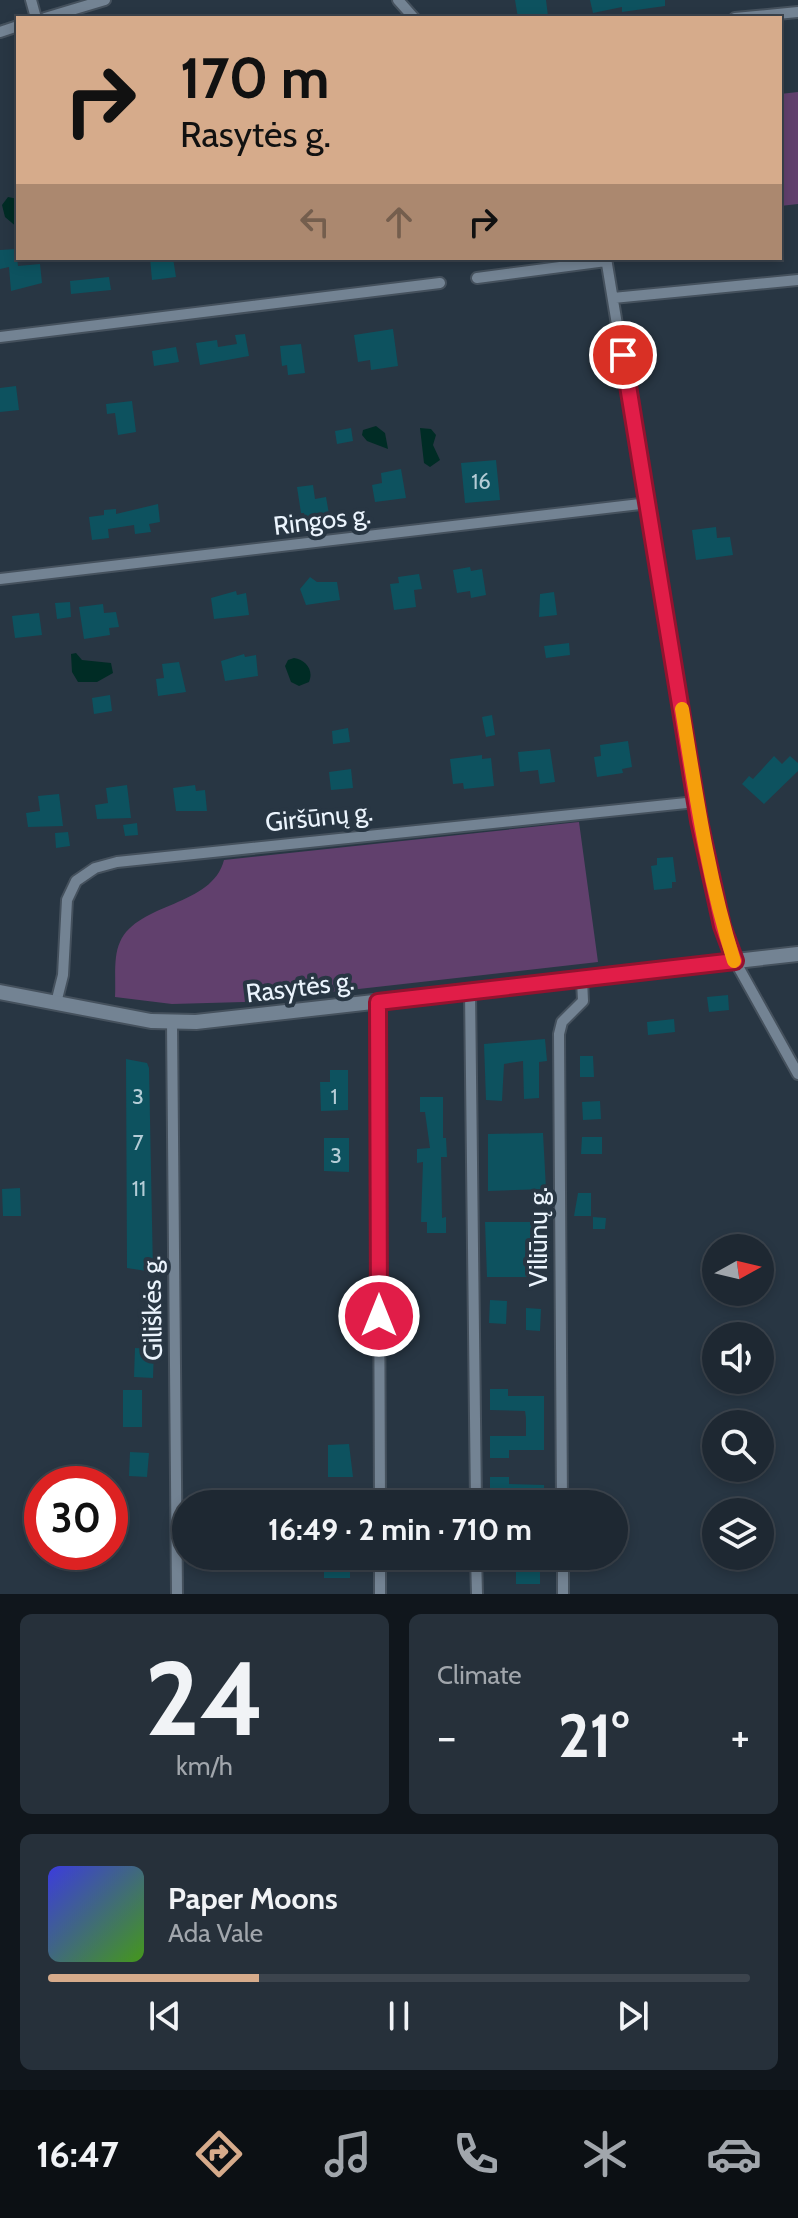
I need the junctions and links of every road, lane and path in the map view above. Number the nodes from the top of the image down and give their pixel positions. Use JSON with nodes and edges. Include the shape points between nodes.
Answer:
{"nodes":[{"id":1,"x":105,"y":0,"type":"edge"},
{"id":2,"x":398,"y":0,"type":"edge"},
{"id":3,"x":798,"y":12,"type":"edge"},
{"id":4,"x":52,"y":16,"type":"edge"},
{"id":5,"x":412,"y":16,"type":"edge"},
{"id":6,"x":756,"y":16,"type":"edge"},
{"id":7,"x":599,"y":260,"type":"edge"},
{"id":8,"x":606,"y":260,"type":"edge"},
{"id":9,"x":477,"y":278,"type":"dead end"},
{"id":10,"x":798,"y":280,"type":"edge"},
{"id":11,"x":440,"y":283,"type":"dead end"},
{"id":12,"x":613,"y":298,"type":"junction"},
{"id":13,"x":0,"y":337,"type":"edge"},
{"id":14,"x":649,"y":503,"type":"junction"},
{"id":15,"x":0,"y":579,"type":"edge"},
{"id":16,"x":696,"y":802,"type":"junction"},
{"id":17,"x":798,"y":954,"type":"edge"},
{"id":18,"x":735,"y":961,"type":"junction"},
{"id":19,"x":582,"y":980,"type":"junction"},
{"id":20,"x":470,"y":991,"type":"junction"},
{"id":21,"x":0,"y":992,"type":"edge"},
{"id":22,"x":378,"y":1002,"type":"junction"},
{"id":23,"x":56,"y":1003,"type":"junction"},
{"id":24,"x":172,"y":1022,"type":"junction"},
{"id":25,"x":798,"y":1074,"type":"edge"},
{"id":26,"x":380,"y":1490,"type":"edge"},
{"id":27,"x":476,"y":1490,"type":"edge"},
{"id":28,"x":562,"y":1490,"type":"edge"},
{"id":29,"x":380,"y":1570,"type":"edge"},
{"id":30,"x":476,"y":1570,"type":"edge"},
{"id":31,"x":563,"y":1570,"type":"edge"},
{"id":32,"x":177,"y":1594,"type":"edge"},
{"id":33,"x":380,"y":1594,"type":"edge"},
{"id":34,"x":477,"y":1594,"type":"edge"},
{"id":35,"x":563,"y":1594,"type":"edge"}],
"edges":[{"from":1,"to":4,"type":"street"},
{"from":2,"to":5,"type":"street"},
{"from":3,"to":6,"type":"street"},
{"from":7,"to":9,"type":"street"},
{"from":8,"to":12,"type":"street"},
{"from":10,"to":12,"type":"street"},
{"from":11,"to":13,"type":"street"},
{"from":12,"to":14,"type":"street"},
{"from":14,"to":15,"type":"street","name":"Ringos g."},
{"from":14,"to":16,"type":"street"},
{"from":16,"to":18,"type":"street","via":[[722,926]]},
{"from":16,"to":23,"type":"street","name":"Giršūnų g.","via":[[315,839],[95,868],[76,881],[67,900]]},
{"from":17,"to":18,"type":"main road","name":"Rasytės g."},
{"from":18,"to":19,"type":"main road","name":"Rasytės g."},
{"from":18,"to":25,"type":"street"},
{"from":19,"to":20,"type":"main road","name":"Rasytės g."},
{"from":19,"to":28,"type":"street","name":"Viliūnų g.","via":[[583,1001],[562,1022],[559,1034]]},
{"from":20,"to":22,"type":"main road","name":"Rasytės g."},
{"from":20,"to":27,"type":"street"},
{"from":21,"to":23,"type":"main road","name":"Rasytės g."},
{"from":22,"to":24,"type":"main road","name":"Rasytės g."},
{"from":22,"to":26,"type":"street"},
{"from":23,"to":24,"type":"main road","name":"Rasytės g."},
{"from":24,"to":32,"type":"street","name":"Giliškės g."},
{"from":29,"to":33,"type":"street"},
{"from":30,"to":34,"type":"street"},
{"from":31,"to":35,"type":"street"}]}
